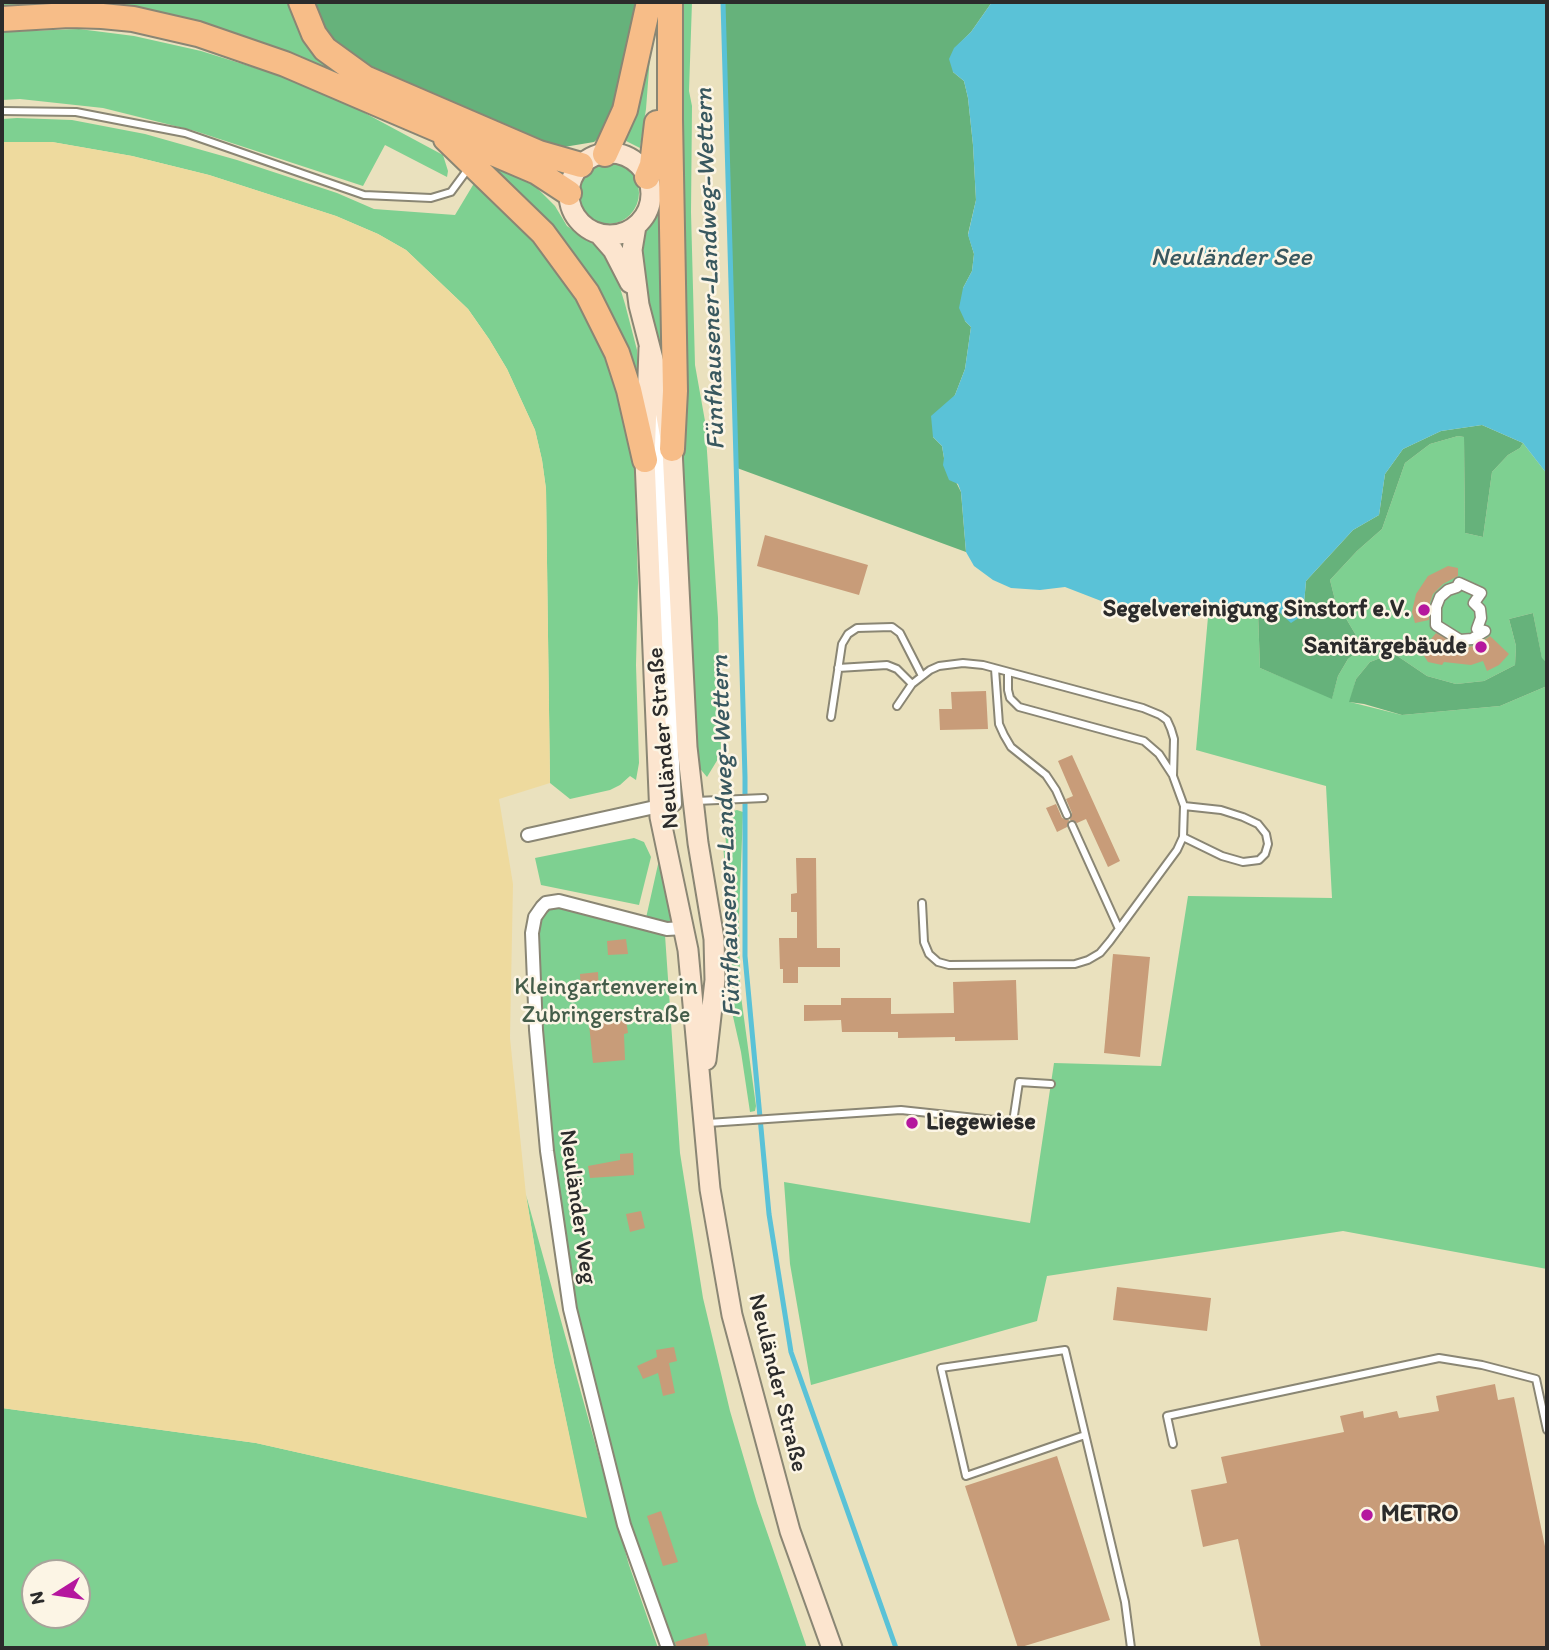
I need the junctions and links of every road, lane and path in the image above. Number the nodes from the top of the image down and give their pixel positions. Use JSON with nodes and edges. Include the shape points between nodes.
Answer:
{"nodes":[{"id":1,"x":301,"y":2,"type":"edge"},
{"id":2,"x":649,"y":2,"type":"edge"},
{"id":3,"x":661,"y":2,"type":"edge"},
{"id":4,"x":670,"y":2,"type":"edge"},
{"id":5,"x":2,"y":19,"type":"edge"},
{"id":6,"x":2,"y":111,"type":"edge"},
{"id":7,"x":438,"y":131,"type":"junction"},
{"id":8,"x":605,"y":154,"type":"junction"},
{"id":9,"x":471,"y":164,"type":"junction"},
{"id":10,"x":581,"y":165,"type":"junction"},
{"id":11,"x":647,"y":177,"type":"junction"},
{"id":12,"x":569,"y":193,"type":"junction"},
{"id":13,"x":636,"y":226,"type":"junction"},
{"id":14,"x":599,"y":234,"type":"junction"},
{"id":15,"x":639,"y":305,"type":"junction"},
{"id":16,"x":649,"y":348,"type":"junction"},
{"id":17,"x":672,"y":449,"type":"junction"},
{"id":18,"x":645,"y":460,"type":"junction"},
{"id":19,"x":1436,"y":625,"type":"joint"},
{"id":20,"x":838,"y":668,"type":"junction"},
{"id":21,"x":995,"y":669,"type":"junction"},
{"id":22,"x":1008,"y":672,"type":"junction"},
{"id":23,"x":922,"y":676,"type":"junction"},
{"id":24,"x":912,"y":684,"type":"junction"},
{"id":25,"x":897,"y":706,"type":"dead end"},
{"id":26,"x":831,"y":717,"type":"dead end"},
{"id":27,"x":1173,"y":776,"type":"junction"},
{"id":28,"x":764,"y":798,"type":"dead end"},
{"id":29,"x":676,"y":804,"type":"junction"},
{"id":30,"x":1184,"y":806,"type":"junction"},
{"id":31,"x":1067,"y":815,"type":"dead end"},
{"id":32,"x":1072,"y":825,"type":"dead end"},
{"id":33,"x":528,"y":835,"type":"dead end"},
{"id":34,"x":1183,"y":837,"type":"junction"},
{"id":35,"x":922,"y":904,"type":"dead end"},
{"id":36,"x":684,"y":928,"type":"junction"},
{"id":37,"x":1119,"y":929,"type":"junction"},
{"id":38,"x":1051,"y":1084,"type":"dead end"},
{"id":39,"x":703,"y":1124,"type":"junction"},
{"id":40,"x":1547,"y":1430,"type":"edge"},
{"id":41,"x":1085,"y":1435,"type":"junction"},
{"id":42,"x":1173,"y":1444,"type":"dead end"},
{"id":43,"x":668,"y":1648,"type":"edge"},
{"id":44,"x":832,"y":1648,"type":"edge"},
{"id":45,"x":1131,"y":1648,"type":"edge"}],
"edges":[{"from":1,"to":10,"type":"highway","via":[[325,49],[365,78],[539,153]]},
{"from":2,"to":8,"type":"highway","via":[[625,110]]},
{"from":3,"to":11,"type":"highway","via":[[657,126]]},
{"from":4,"to":17,"type":"highway"},
{"from":5,"to":7,"type":"highway","via":[[102,16],[198,34],[285,64]]},
{"from":6,"to":9,"type":"lane","via":[[76,112],[186,133],[364,195],[431,198],[451,192]]},
{"from":7,"to":9,"type":"highway"},
{"from":7,"to":12,"type":"highway","via":[[537,172]]},
{"from":8,"to":10,"type":"main road"},
{"from":8,"to":11,"type":"main road","via":[[630,158]]},
{"from":9,"to":18,"type":"highway","via":[[543,233],[587,293],[617,353]]},
{"from":10,"to":12,"type":"main road"},
{"from":11,"to":13,"type":"main road","name":"Neuländer Straße","via":[[650,203]]},
{"from":12,"to":14,"type":"main road","name":"Neuländer Straße","via":[[577,219]]},
{"from":13,"to":14,"type":"main road","via":[[619,234]]},
{"from":13,"to":15,"type":"main road","name":"Neuländer Straße","via":[[632,250]]},
{"from":14,"to":15,"type":"main road","name":"Neuländer Straße","via":[[618,259]]},
{"from":15,"to":16,"type":"main road","name":"Neuländer Straße"},
{"from":16,"to":17,"type":"main road","name":"Neuländer Straße"},
{"from":16,"to":18,"type":"main road","name":"Neuländer Straße"},
{"from":16,"to":29,"type":"street","via":[[659,443]]},
{"from":17,"to":29,"type":"main road","name":"Neuländer Straße","via":[[682,686]]},
{"from":18,"to":29,"type":"main road","name":"Neuländer Straße"},
{"from":19,"to":19,"type":"street","via":[[1460,640],[1485,631],[1477,629],[1480,609],[1474,603],[1481,593],[1460,583],[1448,590],[1436,607]]},
{"from":20,"to":23,"type":"lane","via":[[848,634],[857,628],[892,627],[900,633]]},
{"from":20,"to":24,"type":"lane","via":[[887,665]]},
{"from":20,"to":26,"type":"lane"},
{"from":21,"to":22,"type":"lane"},
{"from":21,"to":23,"type":"lane","via":[[950,664]]},
{"from":21,"to":31,"type":"lane","via":[[1004,735],[1046,775]]},
{"from":22,"to":27,"type":"lane","via":[[1010,698],[1024,710],[1131,736],[1152,746]]},
{"from":22,"to":27,"type":"lane","via":[[1160,715],[1167,720],[1174,739]]},
{"from":23,"to":24,"type":"lane"},
{"from":24,"to":25,"type":"lane"},
{"from":27,"to":30,"type":"lane"},
{"from":28,"to":29,"type":"lane"},
{"from":29,"to":33,"type":"street"},
{"from":29,"to":36,"type":"main road","name":"Neuländer Straße","via":[[663,837]]},
{"from":29,"to":39,"type":"main road","name":"Neuländer Straße","via":[[711,919],[716,962]]},
{"from":30,"to":34,"type":"lane"},
{"from":30,"to":34,"type":"lane","via":[[1243,817],[1258,824],[1268,844],[1259,860],[1242,862]]},
{"from":32,"to":37,"type":"lane"},
{"from":34,"to":37,"type":"lane"},
{"from":35,"to":37,"type":"lane","via":[[929,954],[949,965],[1075,964],[1100,953]]},
{"from":36,"to":39,"type":"main road","name":"Neuländer Straße"},
{"from":36,"to":43,"type":"street","name":"Neuländer Weg","via":[[667,929],[559,901],[542,907],[532,933],[547,1151],[570,1309],[624,1525]]},
{"from":38,"to":39,"type":"lane","via":[[1019,1082],[1013,1122],[901,1110]]},
{"from":39,"to":44,"type":"main road","name":"Neuländer Straße","via":[[732,1315],[790,1531]]},
{"from":40,"to":42,"type":"lane","via":[[1536,1379],[1439,1358],[1167,1416]]},
{"from":41,"to":41,"type":"lane","via":[[1065,1350],[941,1368],[966,1476]]},
{"from":41,"to":45,"type":"lane","via":[[1125,1602]]}]}
